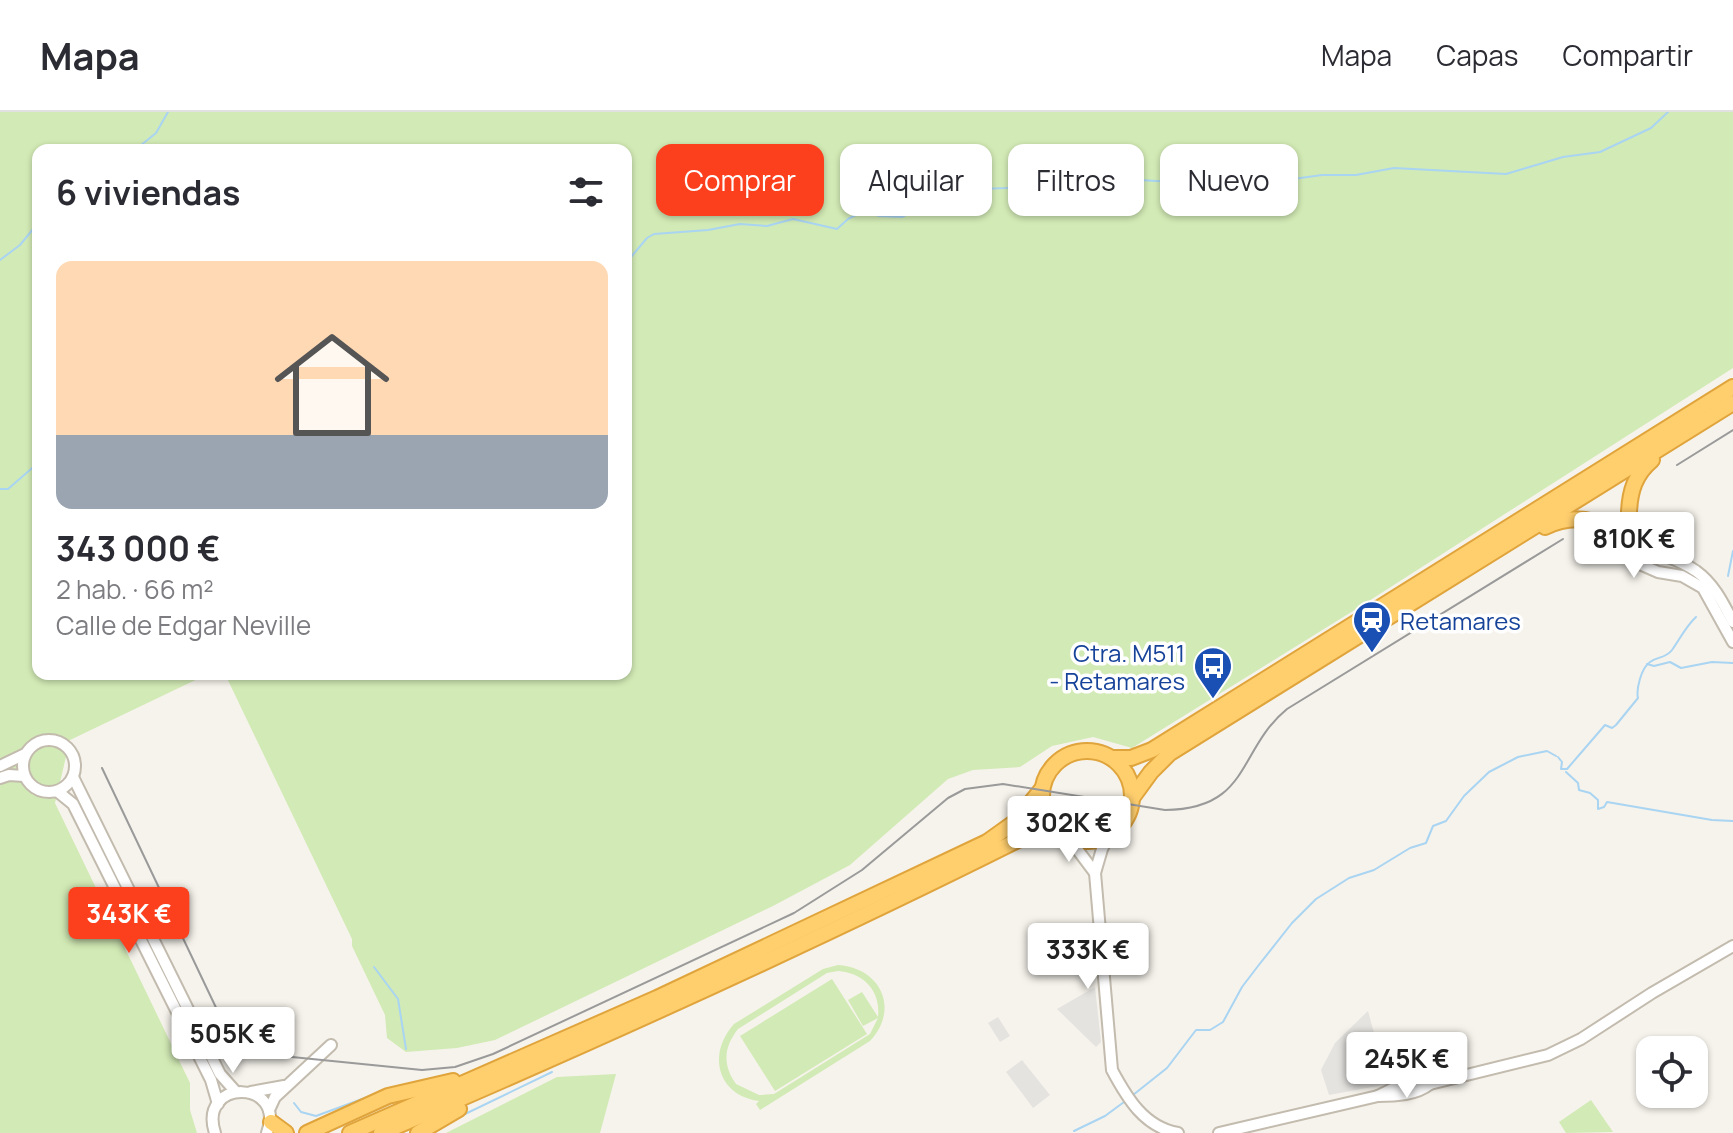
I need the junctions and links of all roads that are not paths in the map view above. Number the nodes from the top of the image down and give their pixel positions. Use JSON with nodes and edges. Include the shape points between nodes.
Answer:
{"nodes":[{"id":1,"x":1733,"y":387,"type":"edge"},
{"id":2,"x":1733,"y":403,"type":"edge"},
{"id":3,"x":1694,"y":429,"type":"junction"},
{"id":4,"x":1629,"y":512,"type":"joint"},
{"id":5,"x":1607,"y":528,"type":"joint"},
{"id":6,"x":1527,"y":534,"type":"junction"},
{"id":7,"x":1733,"y":622,"type":"edge"},
{"id":8,"x":1733,"y":642,"type":"edge"},
{"id":9,"x":25,"y":754,"type":"junction"},
{"id":10,"x":1112,"y":758,"type":"junction"},
{"id":11,"x":0,"y":766,"type":"edge"},
{"id":12,"x":24,"y":776,"type":"junction"},
{"id":13,"x":73,"y":777,"type":"junction"},
{"id":14,"x":0,"y":778,"type":"edge"},
{"id":15,"x":1042,"y":789,"type":"junction"},
{"id":16,"x":57,"y":791,"type":"junction"},
{"id":17,"x":1132,"y":798,"type":"junction"},
{"id":18,"x":1055,"y":828,"type":"junction"},
{"id":19,"x":1109,"y":835,"type":"junction"},
{"id":20,"x":1068,"y":837,"type":"junction"},
{"id":21,"x":1095,"y":873,"type":"junction"},
{"id":22,"x":1733,"y":946,"type":"edge"},
{"id":23,"x":331,"y":1045,"type":"dead end"},
{"id":24,"x":553,"y":1060,"type":"junction"},
{"id":25,"x":495,"y":1068,"type":"junction"},
{"id":26,"x":286,"y":1086,"type":"junction"},
{"id":27,"x":236,"y":1092,"type":"junction"},
{"id":28,"x":251,"y":1092,"type":"junction"},
{"id":29,"x":218,"y":1104,"type":"junction"},
{"id":30,"x":269,"y":1122,"type":"edge"},
{"id":31,"x":215,"y":1133,"type":"edge"},
{"id":32,"x":286,"y":1133,"type":"edge"},
{"id":33,"x":307,"y":1133,"type":"edge"},
{"id":34,"x":350,"y":1133,"type":"edge"},
{"id":35,"x":381,"y":1133,"type":"edge"},
{"id":36,"x":418,"y":1133,"type":"edge"},
{"id":37,"x":1178,"y":1133,"type":"edge"},
{"id":38,"x":1219,"y":1133,"type":"edge"}],
"edges":[{"from":1,"to":10,"type":"highway","via":[[1152,750]]},
{"from":2,"to":3,"type":"highway"},
{"from":3,"to":4,"type":"highway","via":[[1638,474]]},
{"from":3,"to":6,"type":"highway"},
{"from":4,"to":7,"type":"street","via":[[1633,527],[1651,550],[1698,573],[1720,596]]},
{"from":5,"to":6,"type":"highway","via":[[1563,520]]},
{"from":5,"to":8,"type":"street","via":[[1642,565],[1703,588]]},
{"from":6,"to":17,"type":"highway","via":[[1170,753]]},
{"from":9,"to":11,"type":"street"},
{"from":9,"to":12,"type":"street"},
{"from":9,"to":13,"type":"street","via":[[37,742],[61,742],[75,761]]},
{"from":10,"to":15,"type":"highway","via":[[1091,751],[1069,754],[1051,768]]},
{"from":10,"to":17,"type":"highway","via":[[1127,775]]},
{"from":12,"to":14,"type":"street"},
{"from":12,"to":16,"type":"street","via":[[42,792]]},
{"from":13,"to":16,"type":"street"},
{"from":13,"to":27,"type":"street","via":[[220,1074]]},
{"from":15,"to":18,"type":"highway","via":[[1044,810]]},
{"from":15,"to":25,"type":"highway","via":[[1015,822],[987,842],[657,998]]},
{"from":16,"to":29,"type":"street","via":[[73,804],[211,1080]]},
{"from":17,"to":19,"type":"highway","via":[[1126,820]]},
{"from":18,"to":20,"type":"highway"},
{"from":18,"to":24,"type":"highway","via":[[1030,834]]},
{"from":19,"to":20,"type":"highway","via":[[1089,841]]},
{"from":19,"to":21,"type":"street"},
{"from":20,"to":21,"type":"street"},
{"from":21,"to":37,"type":"street","via":[[1112,1070],[1151,1122]]},
{"from":22,"to":38,"type":"street","via":[[1548,1055],[1430,1084],[1402,1084],[1378,1096]]},
{"from":23,"to":26,"type":"street"},
{"from":24,"to":35,"type":"highway"},
{"from":24,"to":36,"type":"highway"},
{"from":25,"to":33,"type":"highway","via":[[388,1096]]},
{"from":25,"to":34,"type":"highway"},
{"from":26,"to":28,"type":"street"},
{"from":26,"to":30,"type":"street","via":[[275,1097]]},
{"from":27,"to":28,"type":"street"},
{"from":27,"to":29,"type":"street"},
{"from":28,"to":30,"type":"street","via":[[261,1098]]},
{"from":29,"to":31,"type":"street"},
{"from":30,"to":32,"type":"highway"}]}
